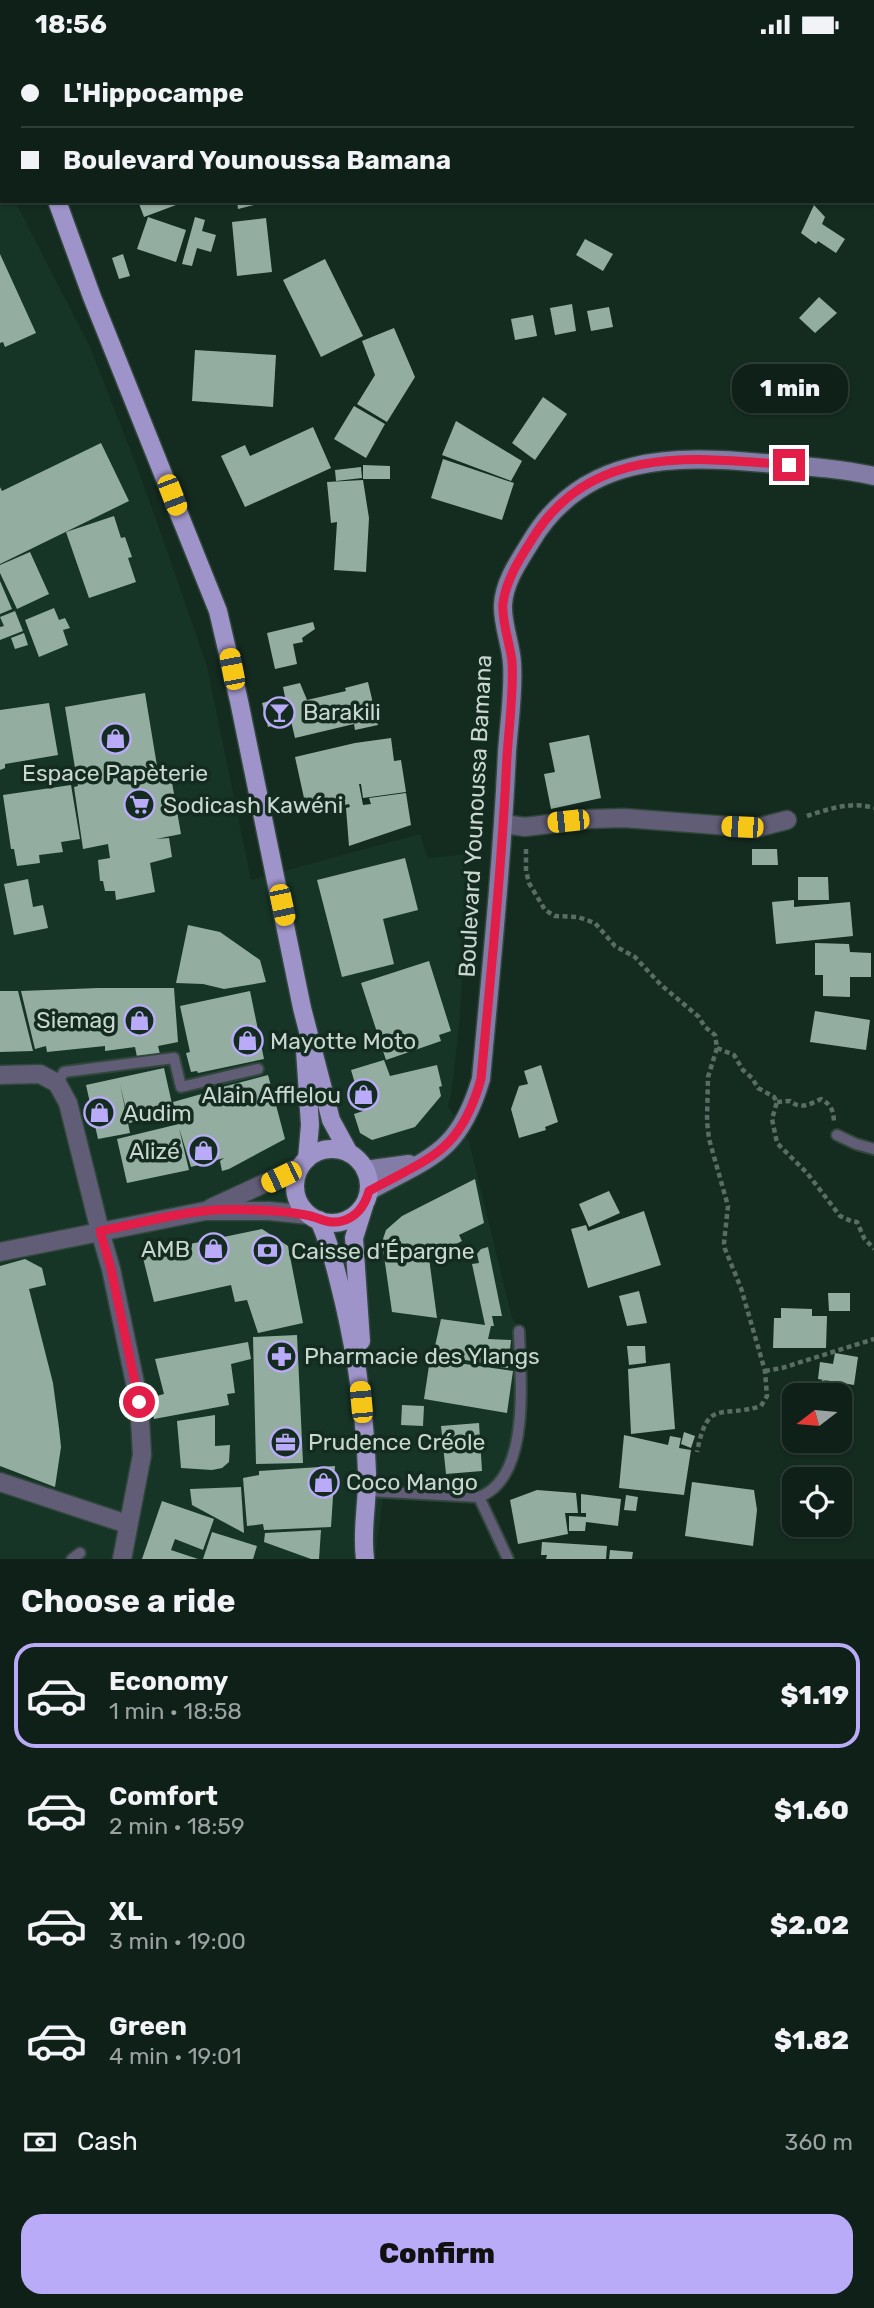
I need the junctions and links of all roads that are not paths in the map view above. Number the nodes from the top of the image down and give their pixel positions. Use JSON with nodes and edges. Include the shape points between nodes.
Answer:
{"nodes":[{"id":1,"x":58,"y":203,"type":"edge"},
{"id":2,"x":874,"y":476,"type":"edge"},
{"id":3,"x":787,"y":820,"type":"road end"},
{"id":4,"x":504,"y":824,"type":"junction"},
{"id":5,"x":303,"y":1008,"type":"junction"},
{"id":6,"x":258,"y":1069,"type":"dead end"},
{"id":7,"x":0,"y":1075,"type":"edge"},
{"id":8,"x":57,"y":1083,"type":"junction"},
{"id":9,"x":837,"y":1135,"type":"road end"},
{"id":10,"x":874,"y":1149,"type":"edge"},
{"id":11,"x":349,"y":1153,"type":"junction"},
{"id":12,"x":427,"y":1161,"type":"junction"},
{"id":13,"x":303,"y":1163,"type":"junction"},
{"id":14,"x":365,"y":1170,"type":"junction"},
{"id":15,"x":367,"y":1195,"type":"junction"},
{"id":16,"x":205,"y":1211,"type":"junction"},
{"id":17,"x":314,"y":1218,"type":"junction"},
{"id":18,"x":100,"y":1231,"type":"junction"},
{"id":19,"x":0,"y":1252,"type":"edge"},
{"id":20,"x":519,"y":1331,"type":"dead end"},
{"id":21,"x":359,"y":1376,"type":"junction"},
{"id":22,"x":0,"y":1482,"type":"edge"},
{"id":23,"x":367,"y":1491,"type":"junction"},
{"id":24,"x":479,"y":1497,"type":"junction"},
{"id":25,"x":127,"y":1524,"type":"junction"},
{"id":26,"x":362,"y":1537,"type":"junction"},
{"id":27,"x":122,"y":1559,"type":"edge"},
{"id":28,"x":351,"y":1559,"type":"edge"},
{"id":29,"x":365,"y":1559,"type":"edge"},
{"id":30,"x":508,"y":1559,"type":"edge"}],
"edges":[{"from":1,"to":5,"type":"main road","via":[[218,611]]},
{"from":2,"to":4,"type":"main road","name":"Boulevard Younoussa Bamana","via":[[828,468],[682,459],[624,468],[577,489],[557,505],[512,572],[503,605],[512,663]]},
{"from":3,"to":4,"type":"street","via":[[756,828],[624,818],[525,827]]},
{"from":4,"to":12,"type":"main road","name":"Boulevard Younoussa Bamana","via":[[481,1079],[473,1108],[459,1132]]},
{"from":5,"to":11,"type":"main road","via":[[331,1120]]},
{"from":5,"to":13,"type":"main road","via":[[310,1125]]},
{"from":6,"to":8,"type":"lane","via":[[181,1087],[174,1058],[64,1072]]},
{"from":7,"to":8,"type":"street","via":[[40,1074]]},
{"from":8,"to":18,"type":"street","via":[[68,1103]]},
{"from":9,"to":10,"type":"lane"},
{"from":11,"to":13,"type":"main road","via":[[327,1149]]},
{"from":11,"to":14,"type":"main road"},
{"from":12,"to":14,"type":"main road"},
{"from":12,"to":15,"type":"main road","name":"Boulevard Younoussa Bamana"},
{"from":13,"to":16,"type":"street"},
{"from":13,"to":17,"type":"main road","via":[[295,1187],[298,1201]]},
{"from":14,"to":15,"type":"main road"},
{"from":15,"to":17,"type":"main road","via":[[362,1208],[347,1219],[333,1223]]},
{"from":15,"to":21,"type":"main road","via":[[354,1238]]},
{"from":16,"to":17,"type":"street"},
{"from":16,"to":18,"type":"street"},
{"from":17,"to":21,"type":"main road","via":[[330,1243]]},
{"from":18,"to":19,"type":"street"},
{"from":18,"to":25,"type":"street","via":[[139,1402],[142,1455]]},
{"from":20,"to":24,"type":"lane","via":[[516,1450],[497,1485]]},
{"from":21,"to":23,"type":"main road"},
{"from":22,"to":25,"type":"street"},
{"from":23,"to":24,"type":"lane"},
{"from":23,"to":26,"type":"main road"},
{"from":24,"to":30,"type":"lane"},
{"from":25,"to":27,"type":"street"},
{"from":26,"to":28,"type":"main road"},
{"from":26,"to":29,"type":"main road"}]}
